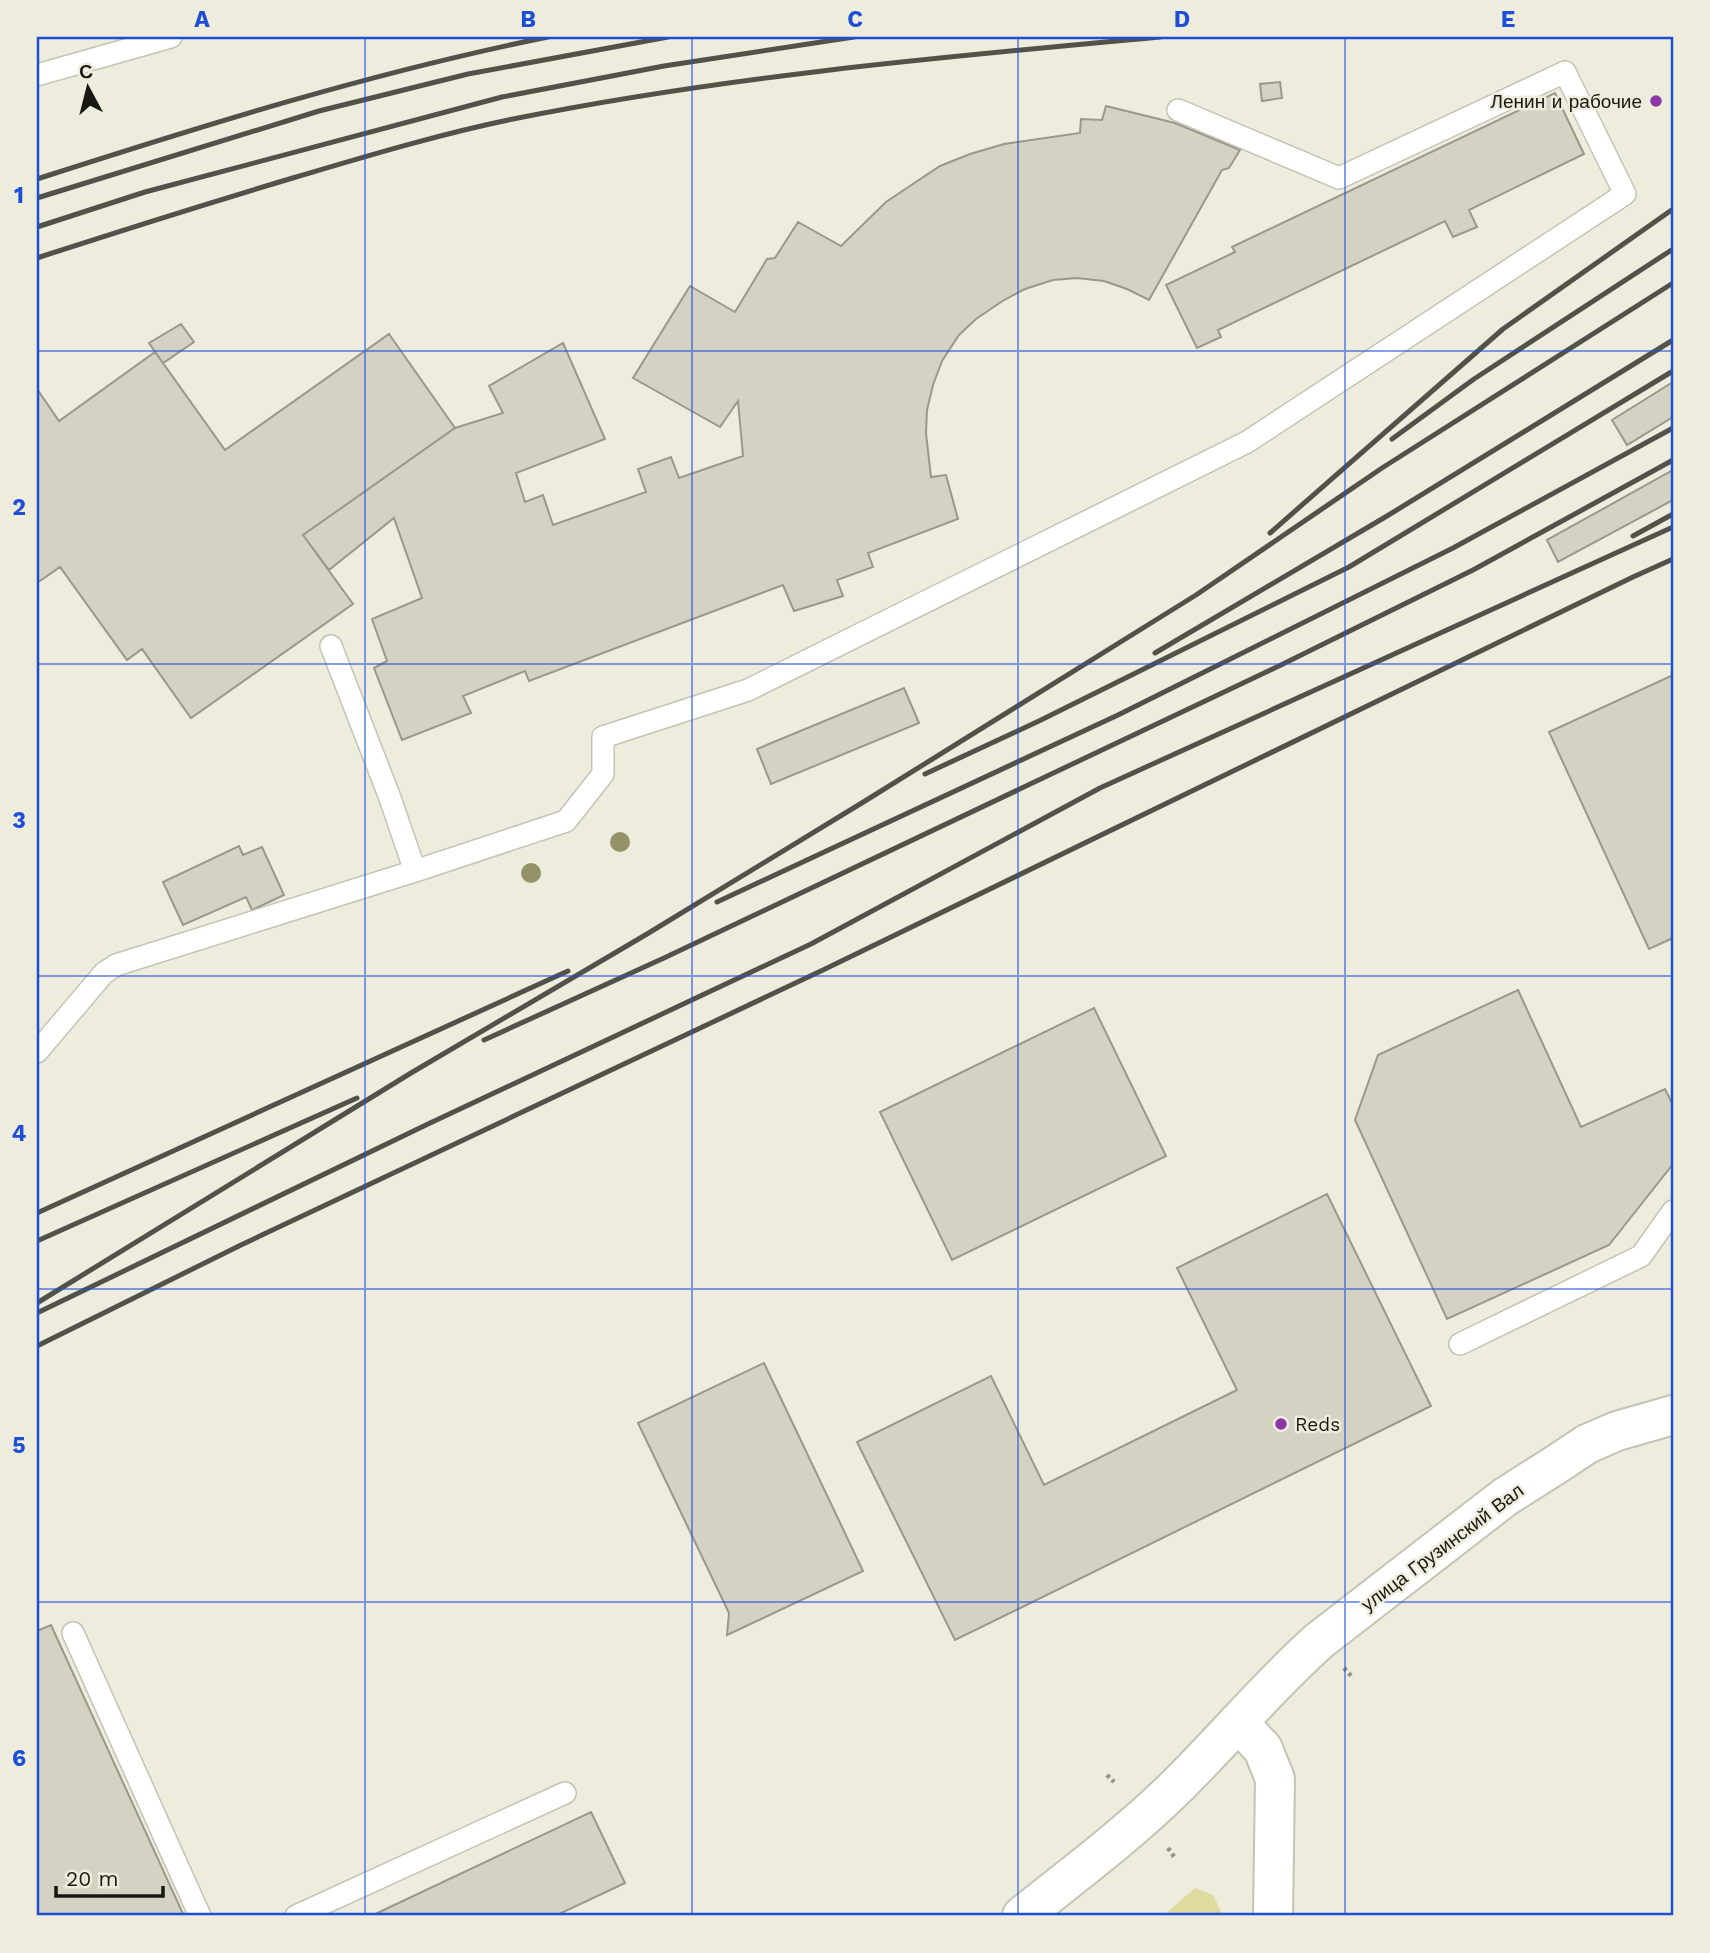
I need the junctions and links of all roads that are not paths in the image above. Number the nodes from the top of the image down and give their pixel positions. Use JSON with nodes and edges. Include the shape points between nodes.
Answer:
{"nodes":[{"id":1,"x":171,"y":37,"type":"edge"},
{"id":2,"x":37,"y":75,"type":"edge"},
{"id":3,"x":1178,"y":110,"type":"dead end"},
{"id":4,"x":331,"y":646,"type":"dead end"},
{"id":5,"x":415,"y":870,"type":"junction"},
{"id":6,"x":37,"y":1052,"type":"edge"},
{"id":7,"x":1673,"y":1211,"type":"edge"},
{"id":8,"x":1460,"y":1345,"type":"dead end"},
{"id":9,"x":1673,"y":1415,"type":"edge"},
{"id":10,"x":73,"y":1633,"type":"dead end"},
{"id":11,"x":1238,"y":1722,"type":"junction"},
{"id":12,"x":565,"y":1794,"type":"dead end"},
{"id":13,"x":200,"y":1916,"type":"edge"},
{"id":14,"x":296,"y":1916,"type":"edge"},
{"id":15,"x":1022,"y":1916,"type":"edge"},
{"id":16,"x":1273,"y":1916,"type":"edge"}],
"edges":[{"from":1,"to":2,"type":"lane"},
{"from":3,"to":5,"type":"lane","via":[[1339,178],[1565,72],[1625,194],[1247,442],[748,690],[603,737],[603,774],[566,821]]},
{"from":4,"to":5,"type":"lane"},
{"from":5,"to":6,"type":"lane","via":[[116,965],[104,973]]},
{"from":7,"to":8,"type":"lane","via":[[1641,1256]]},
{"from":9,"to":11,"type":"main road","name":"улица Грузинский Вал","via":[[1587,1444],[1505,1497],[1320,1640]]},
{"from":10,"to":13,"type":"lane"},
{"from":11,"to":15,"type":"main road","name":"улица Грузинский Вал","via":[[1143,1818]]},
{"from":11,"to":16,"type":"main road","via":[[1263,1749],[1275,1779]]},
{"from":12,"to":14,"type":"lane"}]}
